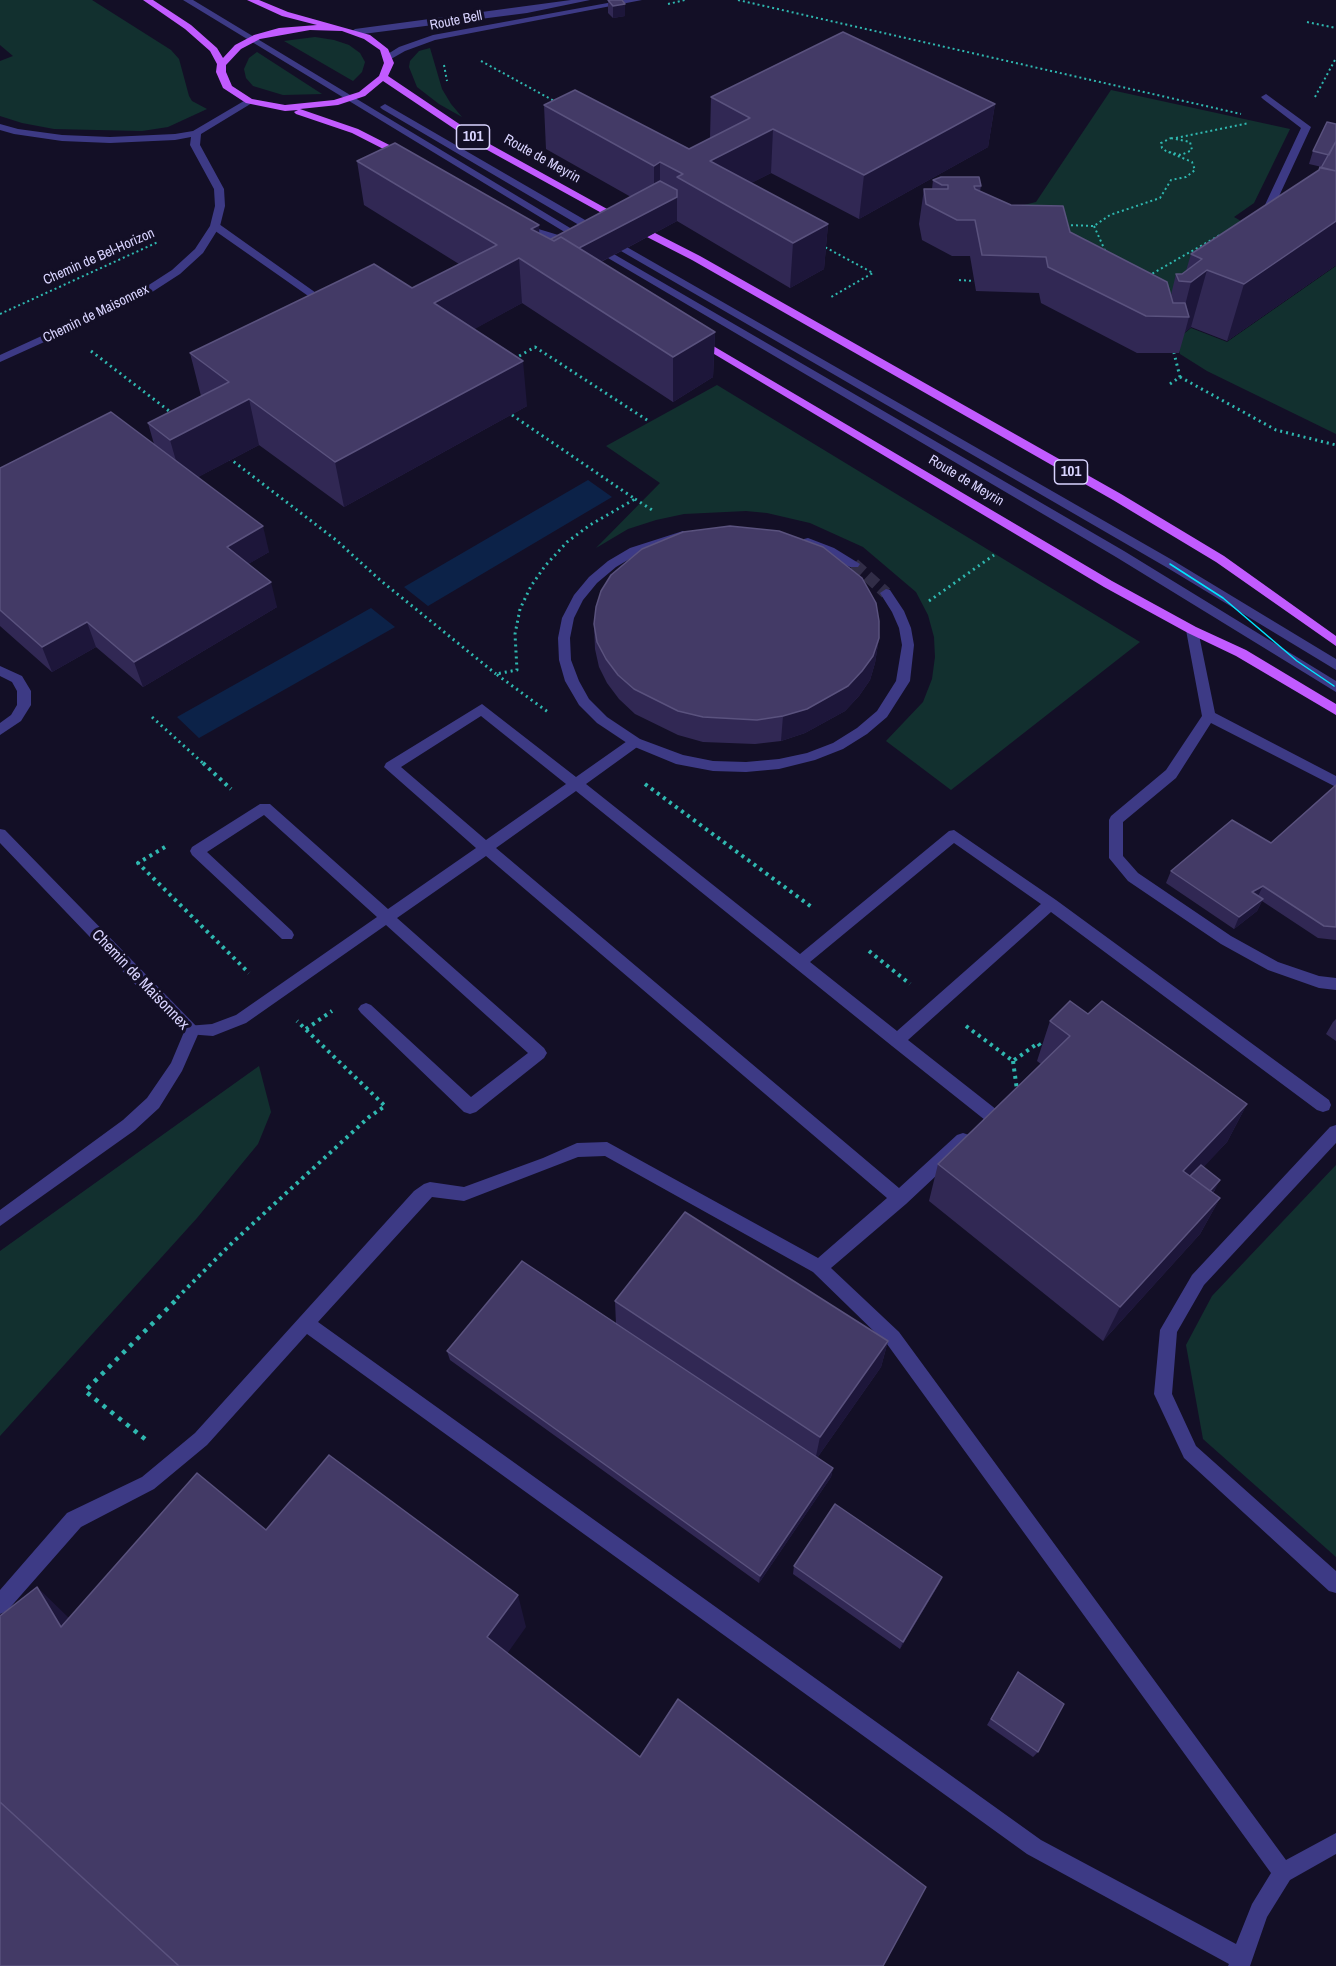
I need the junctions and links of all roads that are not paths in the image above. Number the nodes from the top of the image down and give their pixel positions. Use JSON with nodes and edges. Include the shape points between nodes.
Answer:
{"nodes":[{"id":1,"x":147,"y":0,"type":"edge"},
{"id":2,"x":187,"y":0,"type":"edge"},
{"id":3,"x":206,"y":0,"type":"edge"},
{"id":4,"x":251,"y":0,"type":"edge"},
{"id":5,"x":586,"y":0,"type":"edge"},
{"id":6,"x":638,"y":0,"type":"edge"},
{"id":7,"x":340,"y":29,"type":"junction"},
{"id":8,"x":355,"y":32,"type":"junction"},
{"id":9,"x":264,"y":34,"type":"junction"},
{"id":10,"x":251,"y":39,"type":"junction"},
{"id":11,"x":388,"y":57,"type":"junction"},
{"id":12,"x":222,"y":64,"type":"junction"},
{"id":13,"x":383,"y":76,"type":"junction"},
{"id":14,"x":362,"y":94,"type":"junction"},
{"id":15,"x":1266,"y":97,"type":"dead end"},
{"id":16,"x":350,"y":98,"type":"junction"},
{"id":17,"x":249,"y":101,"type":"junction"},
{"id":18,"x":285,"y":108,"type":"junction"},
{"id":19,"x":0,"y":127,"type":"edge"},
{"id":20,"x":196,"y":133,"type":"junction"},
{"id":21,"x":416,"y":163,"type":"edge"},
{"id":22,"x":1269,"y":207,"type":"edge"},
{"id":23,"x":517,"y":224,"type":"joint"},
{"id":24,"x":629,"y":224,"type":"edge"},
{"id":25,"x":213,"y":230,"type":"junction"},
{"id":26,"x":651,"y":235,"type":"edge"},
{"id":27,"x":605,"y":236,"type":"edge"},
{"id":28,"x":625,"y":249,"type":"edge"},
{"id":29,"x":557,"y":251,"type":"edge"},
{"id":30,"x":612,"y":256,"type":"edge"},
{"id":31,"x":329,"y":306,"type":"edge"},
{"id":32,"x":688,"y":334,"type":"edge"},
{"id":33,"x":0,"y":359,"type":"edge"},
{"id":34,"x":696,"y":533,"type":"edge"},
{"id":35,"x":793,"y":538,"type":"edge"},
{"id":36,"x":854,"y":564,"type":"tunnel mouth"},
{"id":37,"x":886,"y":593,"type":"tunnel mouth"},
{"id":38,"x":1192,"y":630,"type":"junction"},
{"id":39,"x":1336,"y":642,"type":"edge"},
{"id":40,"x":1336,"y":665,"type":"edge"},
{"id":41,"x":0,"y":670,"type":"edge"},
{"id":42,"x":1335,"y":686,"type":"edge"},
{"id":43,"x":1336,"y":710,"type":"edge"},
{"id":44,"x":1209,"y":716,"type":"junction"},
{"id":45,"x":0,"y":730,"type":"edge"},
{"id":46,"x":635,"y":742,"type":"junction"},
{"id":47,"x":1336,"y":782,"type":"edge"},
{"id":48,"x":576,"y":784,"type":"junction"},
{"id":49,"x":0,"y":834,"type":"edge"},
{"id":50,"x":486,"y":848,"type":"junction"},
{"id":51,"x":1052,"y":904,"type":"junction"},
{"id":52,"x":387,"y":917,"type":"junction"},
{"id":53,"x":287,"y":935,"type":"dead end"},
{"id":54,"x":799,"y":963,"type":"junction"},
{"id":55,"x":1336,"y":984,"type":"edge"},
{"id":56,"x":366,"y":1009,"type":"dead end"},
{"id":57,"x":192,"y":1030,"type":"junction"},
{"id":58,"x":897,"y":1041,"type":"junction"},
{"id":59,"x":1017,"y":1091,"type":"edge"},
{"id":60,"x":1323,"y":1105,"type":"dead end"},
{"id":61,"x":982,"y":1123,"type":"junction"},
{"id":62,"x":1336,"y":1132,"type":"edge"},
{"id":63,"x":900,"y":1199,"type":"junction"},
{"id":64,"x":0,"y":1219,"type":"edge"},
{"id":65,"x":819,"y":1267,"type":"junction"},
{"id":66,"x":306,"y":1323,"type":"junction"},
{"id":67,"x":1336,"y":1584,"type":"edge"},
{"id":68,"x":0,"y":1604,"type":"edge"},
{"id":69,"x":1336,"y":1844,"type":"edge"},
{"id":70,"x":1283,"y":1873,"type":"junction"},
{"id":71,"x":1240,"y":1962,"type":"edge"}],
"edges":[{"from":1,"to":12,"type":"main road","via":[[188,27],[214,50]]},
{"from":2,"to":10,"type":"street"},
{"from":3,"to":9,"type":"street"},
{"from":4,"to":7,"type":"main road"},
{"from":5,"to":8,"type":"street","name":"Route Bell"},
{"from":6,"to":11,"type":"street","name":"Route Bell","via":[[433,39]]},
{"from":7,"to":8,"type":"main road"},
{"from":7,"to":9,"type":"main road","via":[[302,27]]},
{"from":8,"to":11,"type":"main road","via":[[377,43]]},
{"from":9,"to":10,"type":"main road"},
{"from":9,"to":14,"type":"street"},
{"from":10,"to":12,"type":"main road"},
{"from":10,"to":16,"type":"street"},
{"from":11,"to":13,"type":"main road"},
{"from":12,"to":17,"type":"main road","via":[[222,81]]},
{"from":13,"to":14,"type":"main road"},
{"from":13,"to":24,"type":"main road","name":"Route de Meyrin","number":"101","via":[[483,144]]},
{"from":14,"to":16,"type":"main road"},
{"from":14,"to":27,"type":"street"},
{"from":15,"to":22,"type":"street","via":[[1306,127]]},
{"from":16,"to":18,"type":"main road","via":[[319,106]]},
{"from":16,"to":23,"type":"street","via":[[588,245]]},
{"from":17,"to":18,"type":"main road"},
{"from":17,"to":20,"type":"street"},
{"from":18,"to":21,"type":"main road","via":[[355,131]]},
{"from":19,"to":20,"type":"street","via":[[36,135],[110,140]]},
{"from":20,"to":25,"type":"street","via":[[195,145],[219,189],[220,206]]},
{"from":23,"to":29,"type":"main road"},
{"from":25,"to":31,"type":"street"},
{"from":25,"to":33,"type":"street","name":"Chemin de Maisonnex","via":[[199,251],[176,272],[142,294]]},
{"from":26,"to":39,"type":"main road","number":"101","via":[[1173,531],[1220,559]]},
{"from":28,"to":40,"type":"street","via":[[1088,516]]},
{"from":30,"to":42,"type":"street","via":[[1119,554]]},
{"from":32,"to":38,"type":"main road","name":"Route de Meyrin"},
{"from":34,"to":46,"type":"street","via":[[659,541],[612,564],[578,598],[568,618],[565,660],[572,681],[584,702],[602,720]]},
{"from":35,"to":36,"type":"street"},
{"from":37,"to":46,"type":"street","via":[[901,620],[908,645],[903,681],[882,714],[838,746],[810,757],[746,767],[681,760]]},
{"from":38,"to":43,"type":"main road","name":"Route de Meyrin","via":[[1241,653]]},
{"from":38,"to":44,"type":"street"},
{"from":41,"to":45,"type":"street","via":[[17,679],[24,691],[24,705],[16,718]]},
{"from":44,"to":47,"type":"street"},
{"from":44,"to":55,"type":"street","via":[[1171,774],[1116,820],[1116,858],[1134,877],[1226,940],[1273,966]]},
{"from":46,"to":48,"type":"street"},
{"from":48,"to":50,"type":"street"},
{"from":48,"to":50,"type":"street","via":[[482,709],[391,767]]},
{"from":48,"to":54,"type":"street"},
{"from":49,"to":57,"type":"street","name":"Chemin de Maisonnex"},
{"from":50,"to":52,"type":"street"},
{"from":50,"to":63,"type":"street"},
{"from":51,"to":54,"type":"street","via":[[954,835]]},
{"from":51,"to":58,"type":"street"},
{"from":51,"to":60,"type":"street"},
{"from":52,"to":53,"type":"street","via":[[265,808],[197,851]]},
{"from":52,"to":56,"type":"street","via":[[539,1053],[470,1107]]},
{"from":52,"to":57,"type":"street","via":[[241,1019],[213,1030]]},
{"from":54,"to":58,"type":"street"},
{"from":57,"to":64,"type":"street","name":"Chemin de Maisonnex","via":[[177,1066],[153,1103],[129,1125]]},
{"from":58,"to":61,"type":"street"},
{"from":59,"to":61,"type":"street"},
{"from":61,"to":63,"type":"street"},
{"from":62,"to":67,"type":"street","via":[[1198,1280],[1169,1330],[1163,1394],[1190,1452]]},
{"from":63,"to":65,"type":"street"},
{"from":65,"to":66,"type":"street","via":[[608,1149],[577,1150],[464,1194],[430,1189]]},
{"from":65,"to":70,"type":"street","via":[[893,1338]]},
{"from":66,"to":68,"type":"street","via":[[201,1439],[148,1483],[74,1520]]},
{"from":66,"to":71,"type":"street","via":[[1034,1847]]},
{"from":69,"to":70,"type":"street"},
{"from":70,"to":71,"type":"street","via":[[1259,1911]]}]}
